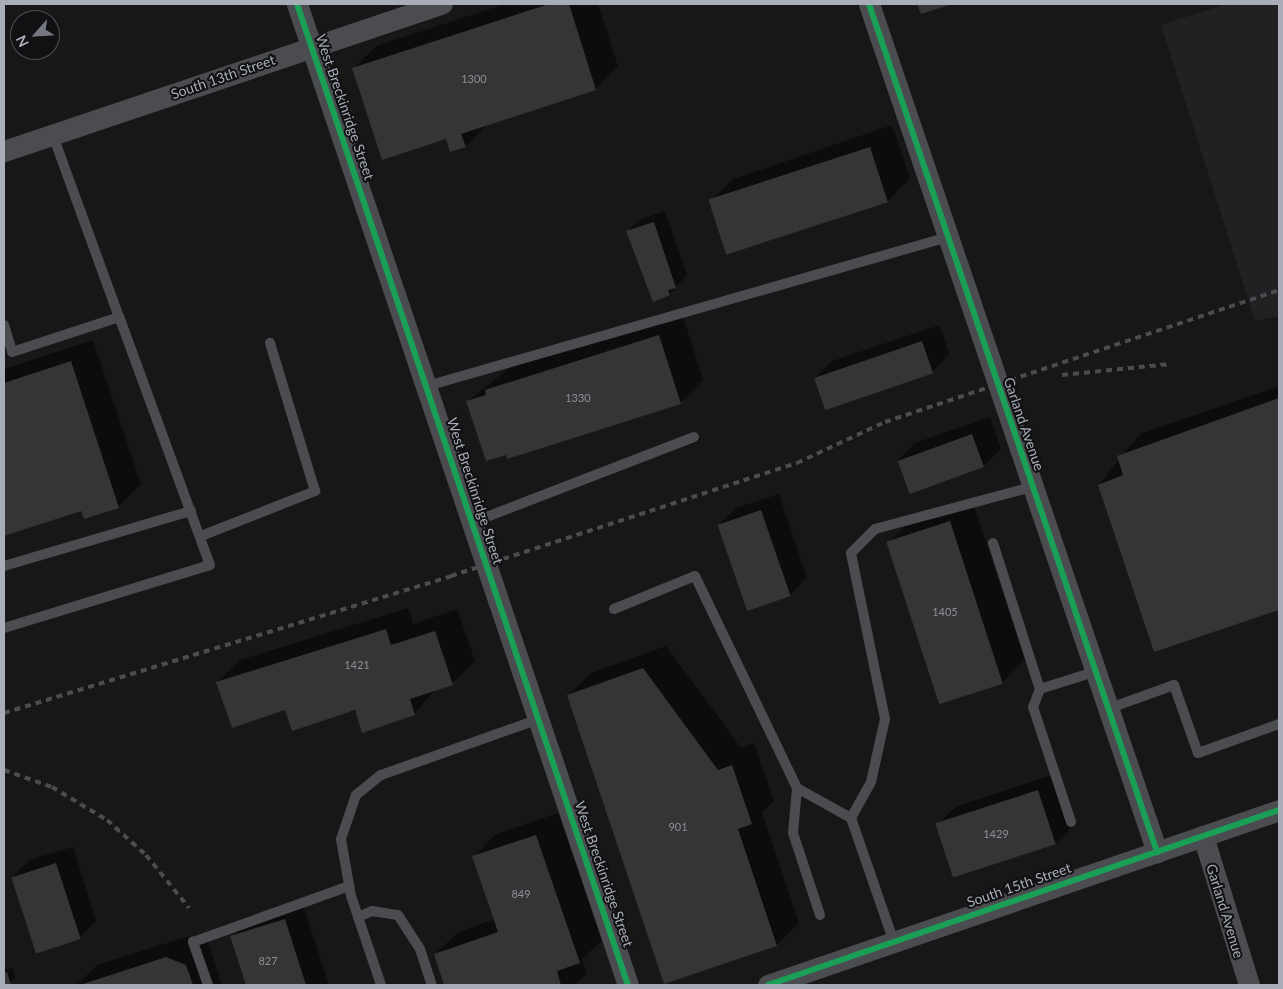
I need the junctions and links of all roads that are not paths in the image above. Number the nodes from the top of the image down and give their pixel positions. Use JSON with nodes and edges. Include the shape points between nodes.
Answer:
{"nodes":[{"id":1,"x":297,"y":4,"type":"edge"},
{"id":2,"x":442,"y":4,"type":"edge"},
{"id":3,"x":868,"y":4,"type":"edge"},
{"id":4,"x":311,"y":46,"type":"junction"},
{"id":5,"x":52,"y":136,"type":"junction"},
{"id":6,"x":4,"y":151,"type":"edge"},
{"id":7,"x":948,"y":237,"type":"junction"},
{"id":8,"x":118,"y":317,"type":"junction"},
{"id":9,"x":4,"y":325,"type":"edge"},
{"id":10,"x":270,"y":343,"type":"dead end"},
{"id":11,"x":427,"y":386,"type":"junction"},
{"id":12,"x":694,"y":437,"type":"dead end"},
{"id":13,"x":1032,"y":487,"type":"junction"},
{"id":14,"x":191,"y":511,"type":"junction"},
{"id":15,"x":471,"y":523,"type":"junction"},
{"id":16,"x":201,"y":536,"type":"junction"},
{"id":17,"x":993,"y":543,"type":"dead end"},
{"id":18,"x":4,"y":566,"type":"edge"},
{"id":19,"x":614,"y":609,"type":"dead end"},
{"id":20,"x":4,"y":628,"type":"edge"},
{"id":21,"x":1097,"y":671,"type":"junction"},
{"id":22,"x":1040,"y":689,"type":"junction"},
{"id":23,"x":1110,"y":708,"type":"junction"},
{"id":24,"x":539,"y":719,"type":"junction"},
{"id":25,"x":1279,"y":724,"type":"edge"},
{"id":26,"x":797,"y":788,"type":"junction"},
{"id":27,"x":1279,"y":810,"type":"edge"},
{"id":28,"x":851,"y":818,"type":"junction"},
{"id":29,"x":1071,"y":822,"type":"dead end"},
{"id":30,"x":1203,"y":836,"type":"junction"},
{"id":31,"x":1157,"y":852,"type":"junction"},
{"id":32,"x":349,"y":886,"type":"junction"},
{"id":33,"x":820,"y":915,"type":"dead end"},
{"id":34,"x":358,"y":917,"type":"junction"},
{"id":35,"x":894,"y":942,"type":"junction"},
{"id":36,"x":208,"y":985,"type":"edge"},
{"id":37,"x":380,"y":985,"type":"edge"},
{"id":38,"x":432,"y":985,"type":"edge"},
{"id":39,"x":628,"y":985,"type":"edge"},
{"id":40,"x":768,"y":985,"type":"edge"},
{"id":41,"x":1249,"y":985,"type":"edge"}],
"edges":[{"from":1,"to":4,"type":"street","name":"West Breckinridge Street"},
{"from":2,"to":4,"type":"street","name":"South 13th Street"},
{"from":3,"to":7,"type":"street","name":"Garland Avenue"},
{"from":4,"to":5,"type":"street","name":"South 13th Street"},
{"from":4,"to":11,"type":"street","name":"West Breckinridge Street"},
{"from":5,"to":6,"type":"street","name":"South 13th Street"},
{"from":5,"to":8,"type":"lane"},
{"from":7,"to":11,"type":"lane"},
{"from":7,"to":13,"type":"street","name":"Garland Avenue"},
{"from":8,"to":9,"type":"lane","via":[[12,352]]},
{"from":8,"to":14,"type":"lane"},
{"from":10,"to":16,"type":"lane","via":[[315,491]]},
{"from":11,"to":15,"type":"street","name":"West Breckinridge Street"},
{"from":12,"to":15,"type":"lane"},
{"from":13,"to":21,"type":"street","name":"Garland Avenue"},
{"from":13,"to":28,"type":"lane","via":[[875,529],[852,553],[885,719],[871,782]]},
{"from":14,"to":16,"type":"lane"},
{"from":14,"to":18,"type":"lane"},
{"from":15,"to":24,"type":"street","name":"West Breckinridge Street"},
{"from":16,"to":20,"type":"lane","via":[[210,565]]},
{"from":17,"to":22,"type":"lane"},
{"from":19,"to":26,"type":"lane","via":[[695,576]]},
{"from":21,"to":22,"type":"lane"},
{"from":21,"to":23,"type":"street","name":"Garland Avenue"},
{"from":22,"to":29,"type":"lane","via":[[1033,707]]},
{"from":23,"to":25,"type":"lane","via":[[1174,685],[1198,753]]},
{"from":23,"to":31,"type":"street","name":"Garland Avenue"},
{"from":24,"to":32,"type":"lane","via":[[381,775],[356,795],[341,839]]},
{"from":24,"to":39,"type":"street","name":"West Breckinridge Street"},
{"from":26,"to":28,"type":"lane"},
{"from":26,"to":33,"type":"lane","via":[[793,833]]},
{"from":27,"to":30,"type":"street","name":"South 15th Street"},
{"from":28,"to":35,"type":"lane"},
{"from":30,"to":31,"type":"street","name":"South 15th Street"},
{"from":30,"to":41,"type":"street","name":"Garland Avenue"},
{"from":31,"to":35,"type":"street","name":"South 15th Street"},
{"from":32,"to":34,"type":"lane"},
{"from":32,"to":36,"type":"lane","via":[[193,942]]},
{"from":34,"to":37,"type":"lane"},
{"from":34,"to":38,"type":"lane","via":[[372,911],[398,915],[420,949]]},
{"from":35,"to":40,"type":"street","name":"South 15th Street"}]}
